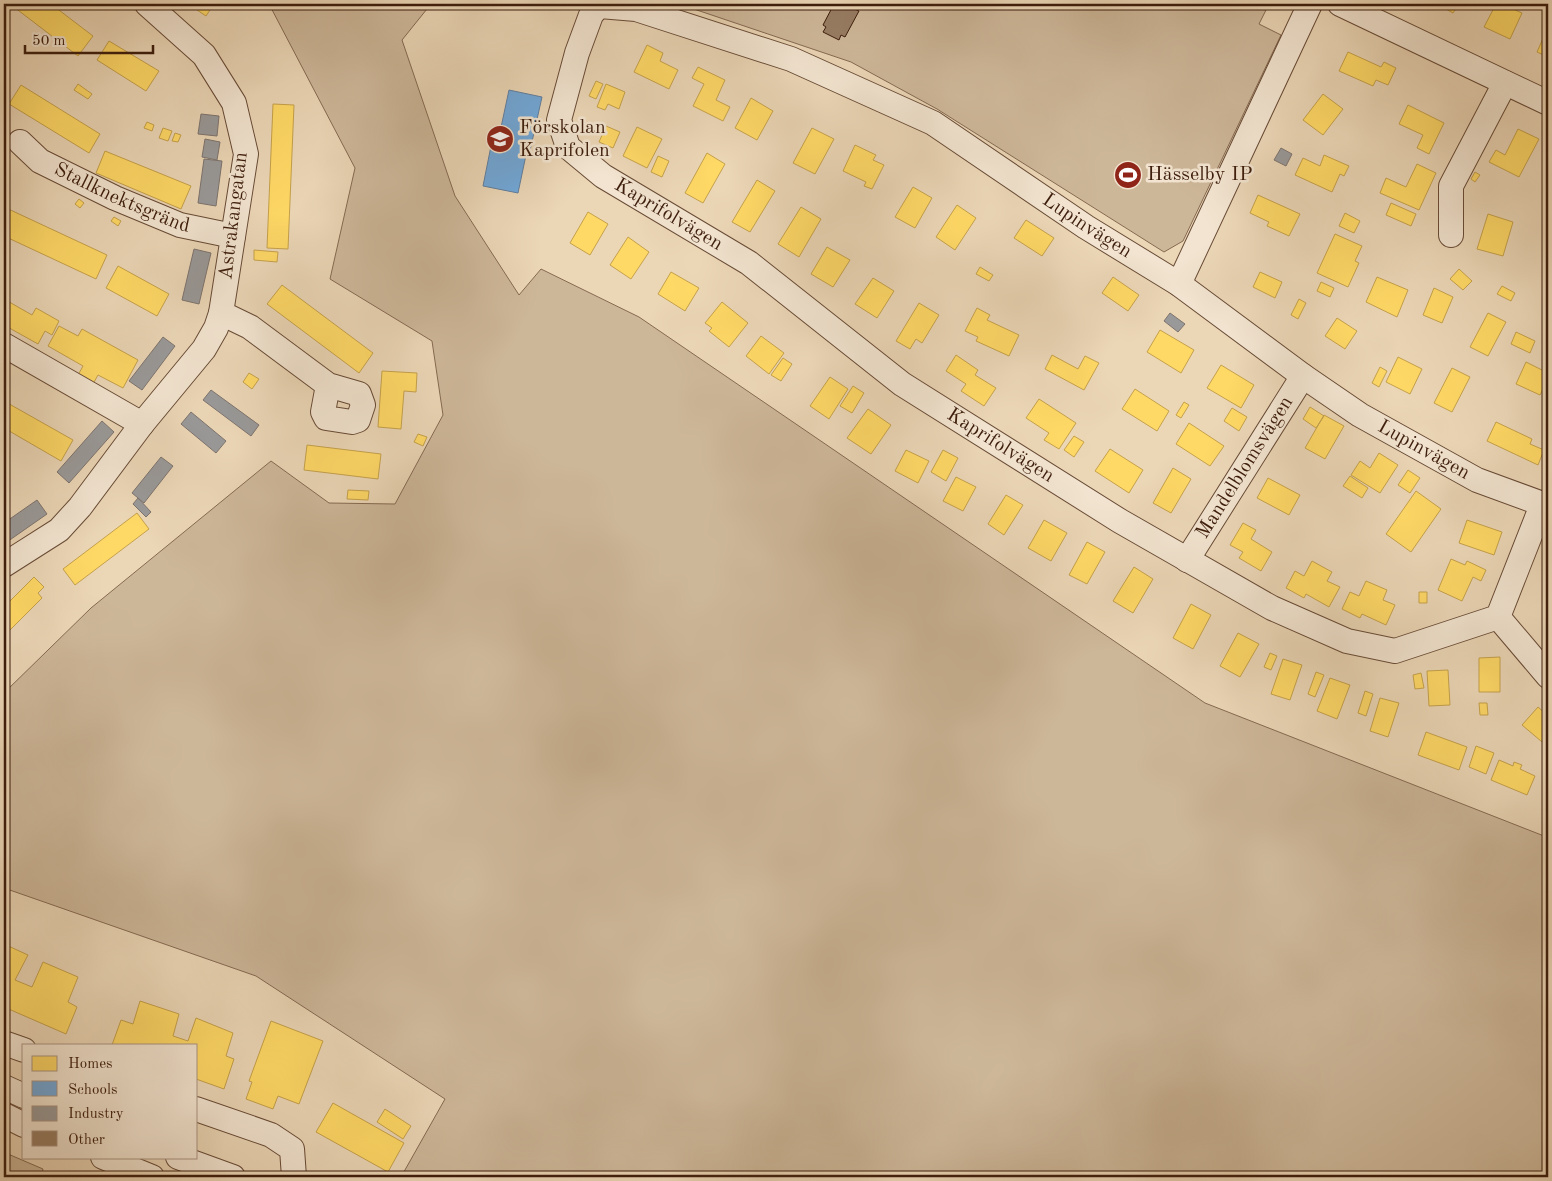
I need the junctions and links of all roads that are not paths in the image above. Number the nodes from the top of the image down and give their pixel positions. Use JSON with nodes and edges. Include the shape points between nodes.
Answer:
{"nodes":[{"id":1,"x":148,"y":4,"type":"edge"},
{"id":2,"x":1310,"y":4,"type":"edge"},
{"id":3,"x":1340,"y":4,"type":"edge"},
{"id":4,"x":600,"y":5,"type":"edge"},
{"id":5,"x":1505,"y":83,"type":"junction"},
{"id":6,"x":1548,"y":103,"type":"edge"},
{"id":7,"x":20,"y":142,"type":"dead end"},
{"id":8,"x":1451,"y":235,"type":"dead end"},
{"id":9,"x":233,"y":236,"type":"junction"},
{"id":10,"x":1179,"y":284,"type":"junction"},
{"id":11,"x":221,"y":314,"type":"junction"},
{"id":12,"x":4,"y":345,"type":"edge"},
{"id":13,"x":1303,"y":376,"type":"junction"},
{"id":14,"x":328,"y":385,"type":"dead end"},
{"id":15,"x":142,"y":424,"type":"junction"},
{"id":16,"x":1545,"y":506,"type":"edge"},
{"id":17,"x":1187,"y":560,"type":"junction"},
{"id":18,"x":4,"y":564,"type":"edge"},
{"id":19,"x":1498,"y":617,"type":"junction"},
{"id":20,"x":1548,"y":676,"type":"edge"},
{"id":21,"x":4,"y":1043,"type":"edge"},
{"id":22,"x":22,"y":1049,"type":"edge"},
{"id":23,"x":4,"y":1087,"type":"edge"},
{"id":24,"x":22,"y":1095,"type":"edge"},
{"id":25,"x":198,"y":1110,"type":"edge"},
{"id":26,"x":4,"y":1115,"type":"edge"},
{"id":27,"x":22,"y":1124,"type":"edge"},
{"id":28,"x":105,"y":1158,"type":"edge"},
{"id":29,"x":181,"y":1158,"type":"edge"},
{"id":30,"x":152,"y":1177,"type":"edge"},
{"id":31,"x":233,"y":1177,"type":"edge"},
{"id":32,"x":294,"y":1177,"type":"edge"}],
"edges":[{"from":1,"to":9,"type":"street","name":"Astrakangatan","via":[[204,55],[234,103],[246,154]]},
{"from":2,"to":10,"type":"street"},
{"from":3,"to":5,"type":"street"},
{"from":4,"to":10,"type":"street","name":"Lupinvägen","via":[[636,9],[791,59],[933,123],[1086,227]]},
{"from":4,"to":17,"type":"street","name":"Kaprifolvägen","via":[[591,15],[577,54],[559,120],[568,147],[603,176],[749,263],[902,384]]},
{"from":5,"to":6,"type":"street"},
{"from":5,"to":8,"type":"street","via":[[1451,186]]},
{"from":7,"to":9,"type":"street","name":"Stallknektsgränd","via":[[40,161],[114,198],[180,224]]},
{"from":9,"to":11,"type":"street","name":"Astrakangatan"},
{"from":10,"to":13,"type":"street","name":"Lupinvägen"},
{"from":11,"to":14,"type":"street","via":[[250,327]]},
{"from":11,"to":15,"type":"street","name":"Astrakangatan","via":[[204,349]]},
{"from":12,"to":15,"type":"street"},
{"from":13,"to":16,"type":"street","name":"Lupinvägen","via":[[1360,415],[1477,480]]},
{"from":13,"to":17,"type":"street","name":"Mandelblomsvägen"},
{"from":15,"to":18,"type":"street","name":"Astrakangatan","via":[[59,530]]},
{"from":16,"to":19,"type":"street"},
{"from":17,"to":19,"type":"street","name":"Kaprifolvägen","via":[[1272,608],[1347,641],[1395,651]]},
{"from":19,"to":20,"type":"street"},
{"from":21,"to":22,"type":"street"},
{"from":23,"to":24,"type":"street"},
{"from":25,"to":32,"type":"street","via":[[271,1135],[292,1149]]},
{"from":26,"to":27,"type":"street"},
{"from":28,"to":30,"type":"street"},
{"from":29,"to":31,"type":"street"}]}
